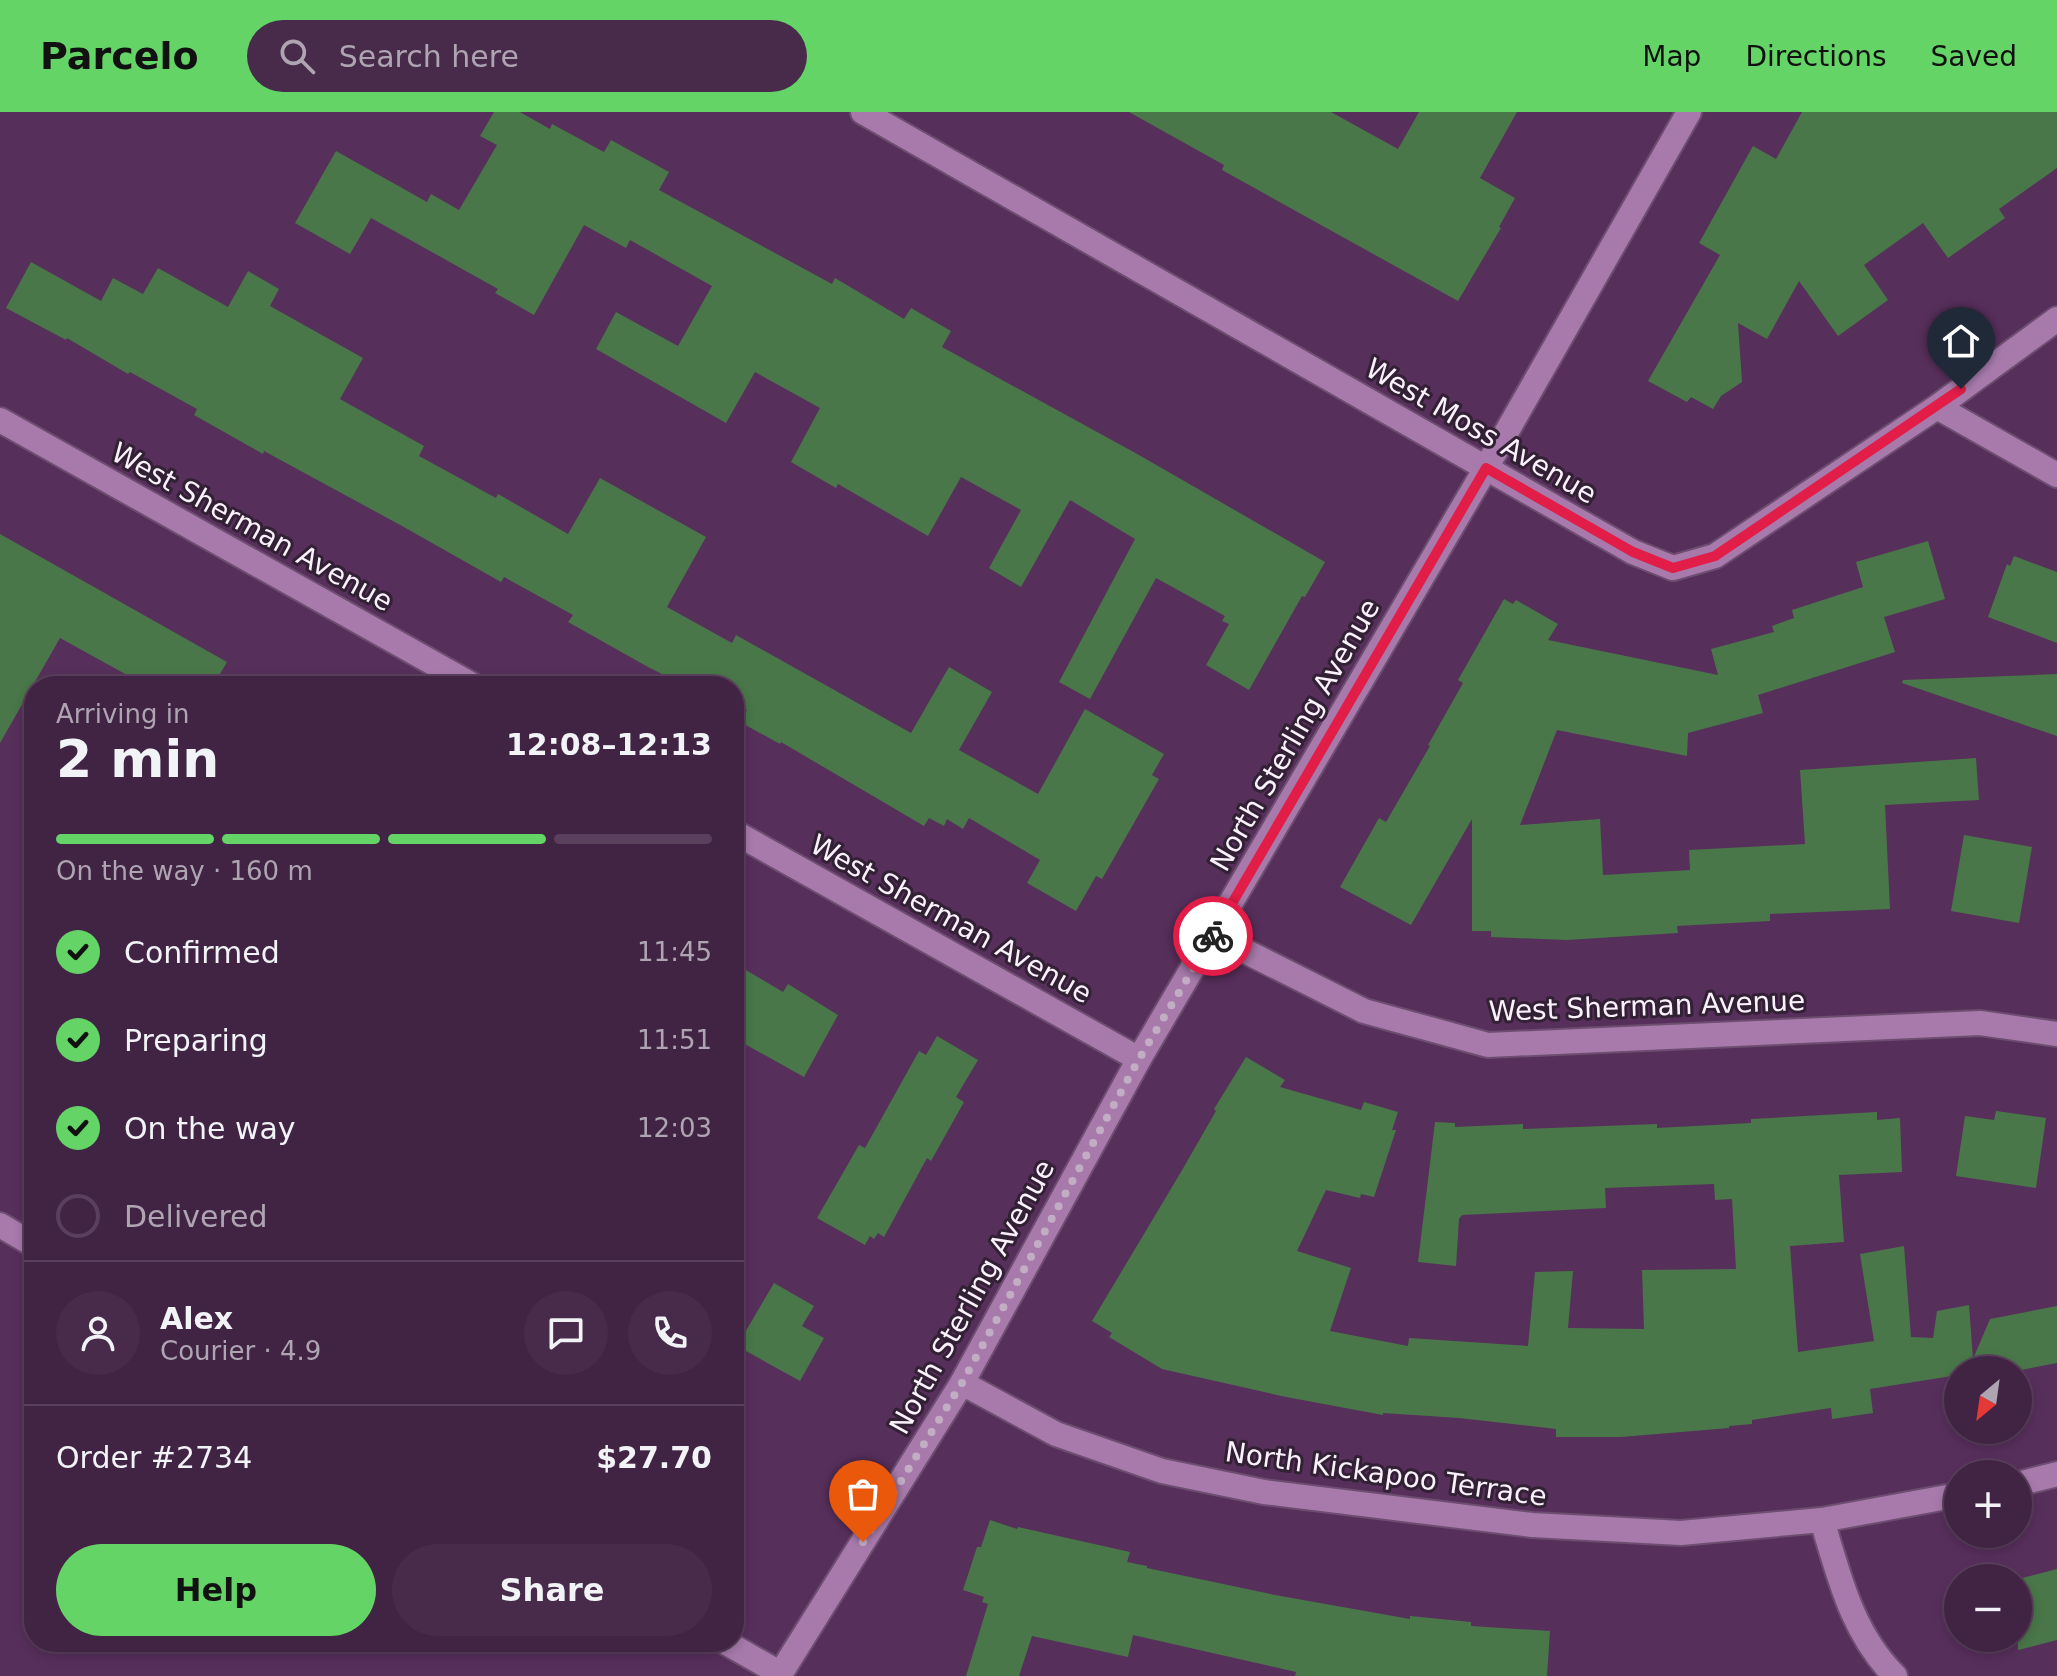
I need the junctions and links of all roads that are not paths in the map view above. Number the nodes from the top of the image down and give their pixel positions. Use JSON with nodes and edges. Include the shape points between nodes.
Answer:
{"nodes":[{"id":1,"x":863,"y":112,"type":"edge"},
{"id":2,"x":1689,"y":112,"type":"edge"},
{"id":3,"x":2057,"y":319,"type":"edge"},
{"id":4,"x":1937,"y":407,"type":"junction"},
{"id":5,"x":0,"y":420,"type":"edge"},
{"id":6,"x":1486,"y":468,"type":"junction"},
{"id":7,"x":2057,"y":475,"type":"edge"},
{"id":8,"x":456,"y":676,"type":"edge"},
{"id":9,"x":744,"y":838,"type":"edge"},
{"id":10,"x":1213,"y":935,"type":"junction"},
{"id":11,"x":2057,"y":1034,"type":"edge"},
{"id":12,"x":1139,"y":1059,"type":"junction"},
{"id":13,"x":0,"y":1225,"type":"edge"},
{"id":14,"x":24,"y":1239,"type":"edge"},
{"id":15,"x":962,"y":1383,"type":"junction"},
{"id":16,"x":2057,"y":1474,"type":"edge"},
{"id":17,"x":2032,"y":1480,"type":"edge"},
{"id":18,"x":1944,"y":1498,"type":"edge"},
{"id":19,"x":1822,"y":1520,"type":"junction"},
{"id":20,"x":742,"y":1652,"type":"edge"},
{"id":21,"x":780,"y":1675,"type":"edge"},
{"id":22,"x":1895,"y":1676,"type":"edge"}],
"edges":[{"from":1,"to":6,"type":"street","name":"West Moss Avenue"},
{"from":2,"to":6,"type":"street","name":"North Sterling Avenue"},
{"from":3,"to":4,"type":"street","name":"West Moss Avenue"},
{"from":4,"to":6,"type":"street","name":"West Moss Avenue","via":[[1715,556],[1673,568],[1633,552]]},
{"from":4,"to":7,"type":"street"},
{"from":5,"to":8,"type":"street","name":"West Sherman Avenue"},
{"from":6,"to":10,"type":"street","name":"North Sterling Avenue"},
{"from":9,"to":12,"type":"street","name":"West Sherman Avenue"},
{"from":10,"to":11,"type":"street","name":"West Sherman Avenue","via":[[1364,1011],[1488,1045],[1980,1023]]},
{"from":10,"to":12,"type":"street","name":"North Sterling Avenue"},
{"from":12,"to":15,"type":"street","name":"North Sterling Avenue"},
{"from":13,"to":14,"type":"street"},
{"from":15,"to":19,"type":"street","name":"North Kickapoo Terrace","via":[[1056,1434],[1162,1471],[1264,1492],[1532,1525],[1681,1533]]},
{"from":15,"to":21,"type":"street","name":"North Sterling Avenue"},
{"from":16,"to":17,"type":"street"},
{"from":18,"to":19,"type":"street","name":"North Kickapoo Terrace"},
{"from":19,"to":22,"type":"street","via":[[1853,1615]]},
{"from":20,"to":21,"type":"street"}]}
